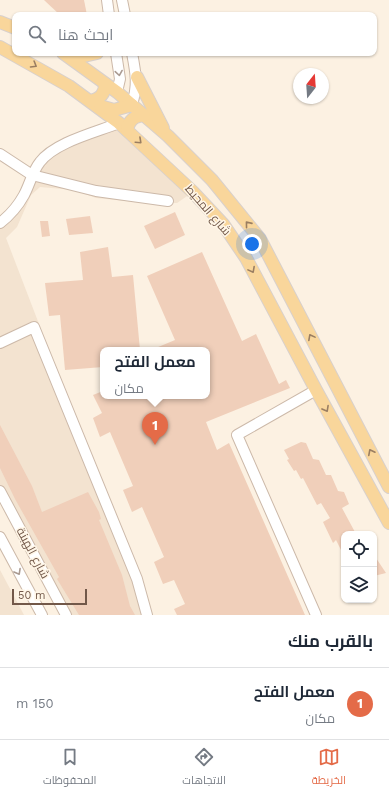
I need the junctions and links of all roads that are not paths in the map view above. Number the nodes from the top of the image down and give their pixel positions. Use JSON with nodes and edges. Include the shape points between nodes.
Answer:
{"nodes":[{"id":1,"x":107,"y":0,"type":"edge"},
{"id":2,"x":122,"y":0,"type":"edge"},
{"id":3,"x":109,"y":12,"type":"edge"},
{"id":4,"x":124,"y":12,"type":"edge"},
{"id":5,"x":0,"y":22,"type":"edge"},
{"id":6,"x":12,"y":27,"type":"edge"},
{"id":7,"x":0,"y":47,"type":"edge"},
{"id":8,"x":12,"y":54,"type":"edge"},
{"id":9,"x":16,"y":56,"type":"edge"},
{"id":10,"x":69,"y":56,"type":"edge"},
{"id":11,"x":116,"y":56,"type":"edge"},
{"id":12,"x":133,"y":56,"type":"edge"},
{"id":13,"x":137,"y":77,"type":"junction"},
{"id":14,"x":105,"y":84,"type":"junction"},
{"id":15,"x":117,"y":92,"type":"junction"},
{"id":16,"x":92,"y":102,"type":"junction"},
{"id":17,"x":132,"y":105,"type":"junction"},
{"id":18,"x":114,"y":110,"type":"junction"},
{"id":19,"x":144,"y":115,"type":"junction"},
{"id":20,"x":123,"y":126,"type":"junction"},
{"id":21,"x":168,"y":136,"type":"junction"},
{"id":22,"x":0,"y":154,"type":"edge"},
{"id":23,"x":32,"y":175,"type":"junction"},
{"id":24,"x":168,"y":201,"type":"dead end"},
{"id":25,"x":0,"y":223,"type":"edge"},
{"id":26,"x":0,"y":343,"type":"edge"},
{"id":27,"x":316,"y":390,"type":"junction"},
{"id":28,"x":389,"y":487,"type":"edge"},
{"id":29,"x":0,"y":491,"type":"edge"},
{"id":30,"x":389,"y":523,"type":"edge"},
{"id":31,"x":0,"y":537,"type":"edge"},
{"id":32,"x":42,"y":615,"type":"edge"},
{"id":33,"x":66,"y":615,"type":"edge"},
{"id":34,"x":147,"y":615,"type":"edge"},
{"id":35,"x":316,"y":615,"type":"edge"}],
"edges":[{"from":1,"to":3,"type":"street"},
{"from":2,"to":4,"type":"street"},
{"from":5,"to":6,"type":"main road"},
{"from":7,"to":8,"type":"main road","name":"شارع المحيط","one_way":true},
{"from":9,"to":16,"type":"main road","name":"شارع المحيط","one_way":true},
{"from":10,"to":14,"type":"main road","name":"شارع المحيط"},
{"from":11,"to":15,"type":"street","one_way":true,"via":[[120,79]]},
{"from":12,"to":13,"type":"street"},
{"from":13,"to":17,"type":"street"},
{"from":13,"to":21,"type":"main road"},
{"from":14,"to":15,"type":"main road","name":"شارع المحيط"},
{"from":14,"to":16,"type":"main road","via":[[102,96]]},
{"from":15,"to":17,"type":"main road","name":"شارع المحيط"},
{"from":15,"to":18,"type":"main road"},
{"from":16,"to":18,"type":"main road"},
{"from":16,"to":20,"type":"main road","name":"شارع المحيط"},
{"from":17,"to":18,"type":"main road"},
{"from":17,"to":19,"type":"main road","name":"شارع المحيط"},
{"from":18,"to":20,"type":"main road"},
{"from":19,"to":20,"type":"main road","via":[[137,116]]},
{"from":19,"to":21,"type":"main road","name":"شارع المحيط"},
{"from":20,"to":23,"type":"street","via":[[67,143],[41,160]]},
{"from":20,"to":27,"type":"main road","name":"شارع المحيط","one_way":true,"via":[[223,224],[246,258]]},
{"from":28,"to":21,"type":"main road","name":"شارع المحيط","one_way":true,"via":[[260,239],[212,180]]},
{"from":22,"to":23,"type":"street"},
{"from":23,"to":24,"type":"street","via":[[96,191]]},
{"from":23,"to":25,"type":"street","via":[[24,196]]},
{"from":26,"to":34,"type":"street","via":[[34,327],[137,579]]},
{"from":27,"to":30,"type":"main road","name":"شارع المحيط","one_way":true},
{"from":27,"to":35,"type":"street","via":[[237,435]]},
{"from":29,"to":33,"type":"street","name":"شارع الهبنة"},
{"from":31,"to":32,"type":"street","name":"شارع الهبنة","one_way":true}]}
